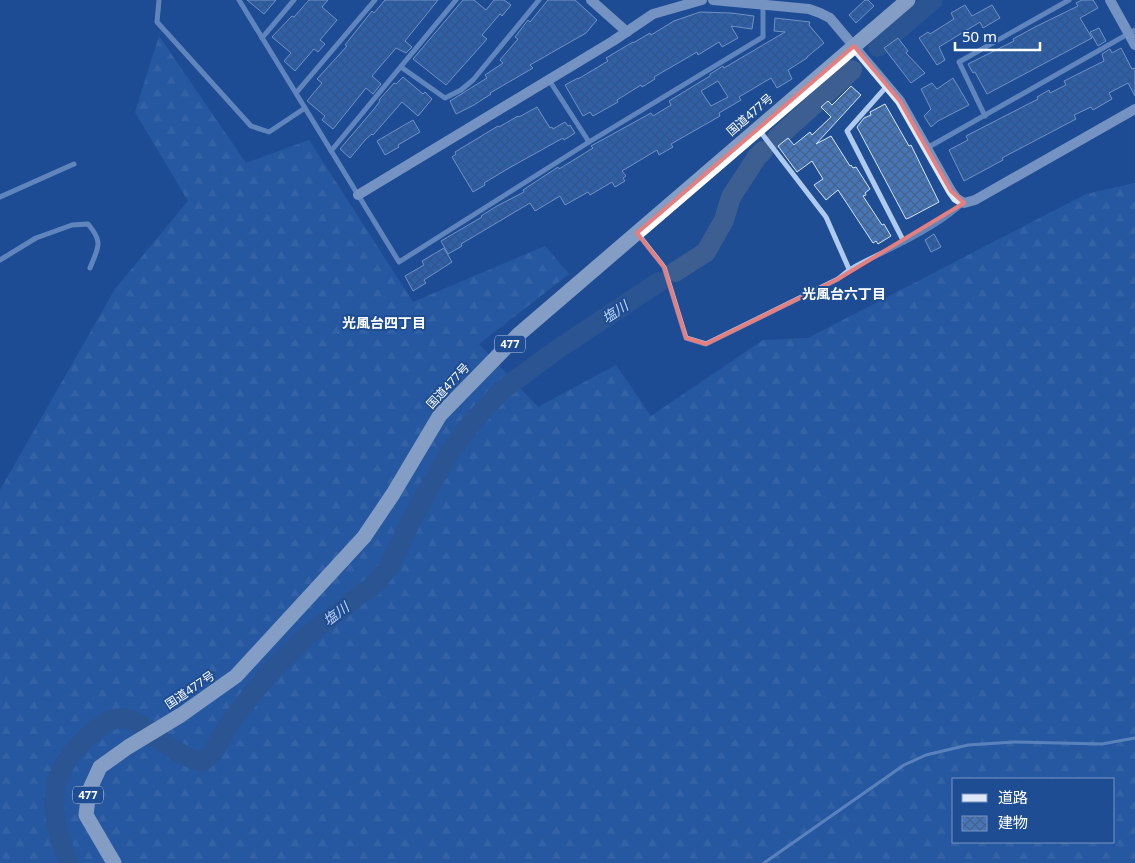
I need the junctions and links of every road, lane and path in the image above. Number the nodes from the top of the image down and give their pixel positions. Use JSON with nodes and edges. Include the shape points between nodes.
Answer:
{"nodes":[{"id":1,"x":159,"y":0,"type":"edge"},
{"id":2,"x":240,"y":0,"type":"edge"},
{"id":3,"x":294,"y":0,"type":"edge"},
{"id":4,"x":375,"y":0,"type":"edge"},
{"id":5,"x":456,"y":0,"type":"edge"},
{"id":6,"x":539,"y":0,"type":"edge"},
{"id":7,"x":591,"y":0,"type":"edge"},
{"id":8,"x":702,"y":0,"type":"edge"},
{"id":9,"x":712,"y":0,"type":"edge"},
{"id":10,"x":908,"y":0,"type":"edge"},
{"id":11,"x":1069,"y":0,"type":"edge"},
{"id":12,"x":1110,"y":0,"type":"edge"},
{"id":13,"x":677,"y":3,"type":"edge"},
{"id":14,"x":763,"y":5,"type":"junction"},
{"id":15,"x":627,"y":32,"type":"junction"},
{"id":16,"x":1132,"y":32,"type":"edge"},
{"id":17,"x":262,"y":38,"type":"junction"},
{"id":18,"x":1135,"y":45,"type":"edge"},
{"id":19,"x":854,"y":46,"type":"junction"},
{"id":20,"x":401,"y":67,"type":"junction"},
{"id":21,"x":549,"y":80,"type":"junction"},
{"id":22,"x":887,"y":85,"type":"junction"},
{"id":23,"x":296,"y":93,"type":"junction"},
{"id":24,"x":305,"y":108,"type":"junction"},
{"id":25,"x":1135,"y":109,"type":"edge"},
{"id":26,"x":985,"y":116,"type":"junction"},
{"id":27,"x":758,"y":128,"type":"junction"},
{"id":28,"x":589,"y":142,"type":"junction"},
{"id":29,"x":927,"y":148,"type":"junction"},
{"id":30,"x":331,"y":151,"type":"junction"},
{"id":31,"x":74,"y":164,"type":"dead end"},
{"id":32,"x":358,"y":195,"type":"junction"},
{"id":33,"x":0,"y":197,"type":"edge"},
{"id":34,"x":964,"y":202,"type":"junction"},
{"id":35,"x":638,"y":233,"type":"junction"},
{"id":36,"x":904,"y":242,"type":"junction"},
{"id":37,"x":0,"y":260,"type":"edge"},
{"id":38,"x":90,"y":268,"type":"dead end"},
{"id":39,"x":848,"y":269,"type":"junction"},
{"id":40,"x":114,"y":863,"type":"edge"}],
"edges":[{"from":1,"to":24,"type":"street","via":[[157,22],[252,126],[269,132]]},
{"from":2,"to":17,"type":"street"},
{"from":3,"to":17,"type":"street"},
{"from":4,"to":23,"type":"street"},
{"from":5,"to":20,"type":"street"},
{"from":6,"to":20,"type":"street","via":[[473,80],[445,98]]},
{"from":7,"to":15,"type":"street"},
{"from":8,"to":13,"type":"street"},
{"from":9,"to":14,"type":"street"},
{"from":10,"to":19,"type":"highway","name":"国道477号","number":"477"},
{"from":11,"to":26,"type":"street","via":[[959,62]]},
{"from":12,"to":16,"type":"street"},
{"from":13,"to":15,"type":"street","via":[[653,14]]},
{"from":14,"to":19,"type":"street","via":[[820,13],[830,18]]},
{"from":14,"to":28,"type":"street","via":[[763,37]]},
{"from":15,"to":21,"type":"street"},
{"from":16,"to":18,"type":"street"},
{"from":16,"to":26,"type":"street"},
{"from":17,"to":23,"type":"street"},
{"from":19,"to":22,"type":"street"},
{"from":19,"to":27,"type":"highway","name":"国道477号","number":"477"},
{"from":20,"to":30,"type":"street"},
{"from":21,"to":28,"type":"street"},
{"from":21,"to":32,"type":"street"},
{"from":22,"to":29,"type":"street"},
{"from":22,"to":36,"type":"street","via":[[847,132]]},
{"from":23,"to":24,"type":"street"},
{"from":24,"to":30,"type":"street"},
{"from":25,"to":34,"type":"street","via":[[975,200]]},
{"from":26,"to":29,"type":"street"},
{"from":27,"to":35,"type":"highway","name":"国道477号","number":"477"},
{"from":27,"to":39,"type":"street","via":[[826,217]]},
{"from":28,"to":32,"type":"street","via":[[399,262]]},
{"from":29,"to":34,"type":"street","via":[[956,198]]},
{"from":30,"to":32,"type":"street"},
{"from":31,"to":33,"type":"street"},
{"from":34,"to":36,"type":"street"},
{"from":35,"to":39,"type":"street","via":[[664,267],[686,338],[706,344],[838,279]]},
{"from":35,"to":40,"type":"highway","name":"国道477号","number":"477","via":[[518,335],[440,415],[364,537],[236,676],[100,767],[89,790],[86,815]]},
{"from":36,"to":39,"type":"street"},
{"from":37,"to":38,"type":"street","via":[[36,238],[72,225],[88,224],[97,234],[98,247]]}]}
